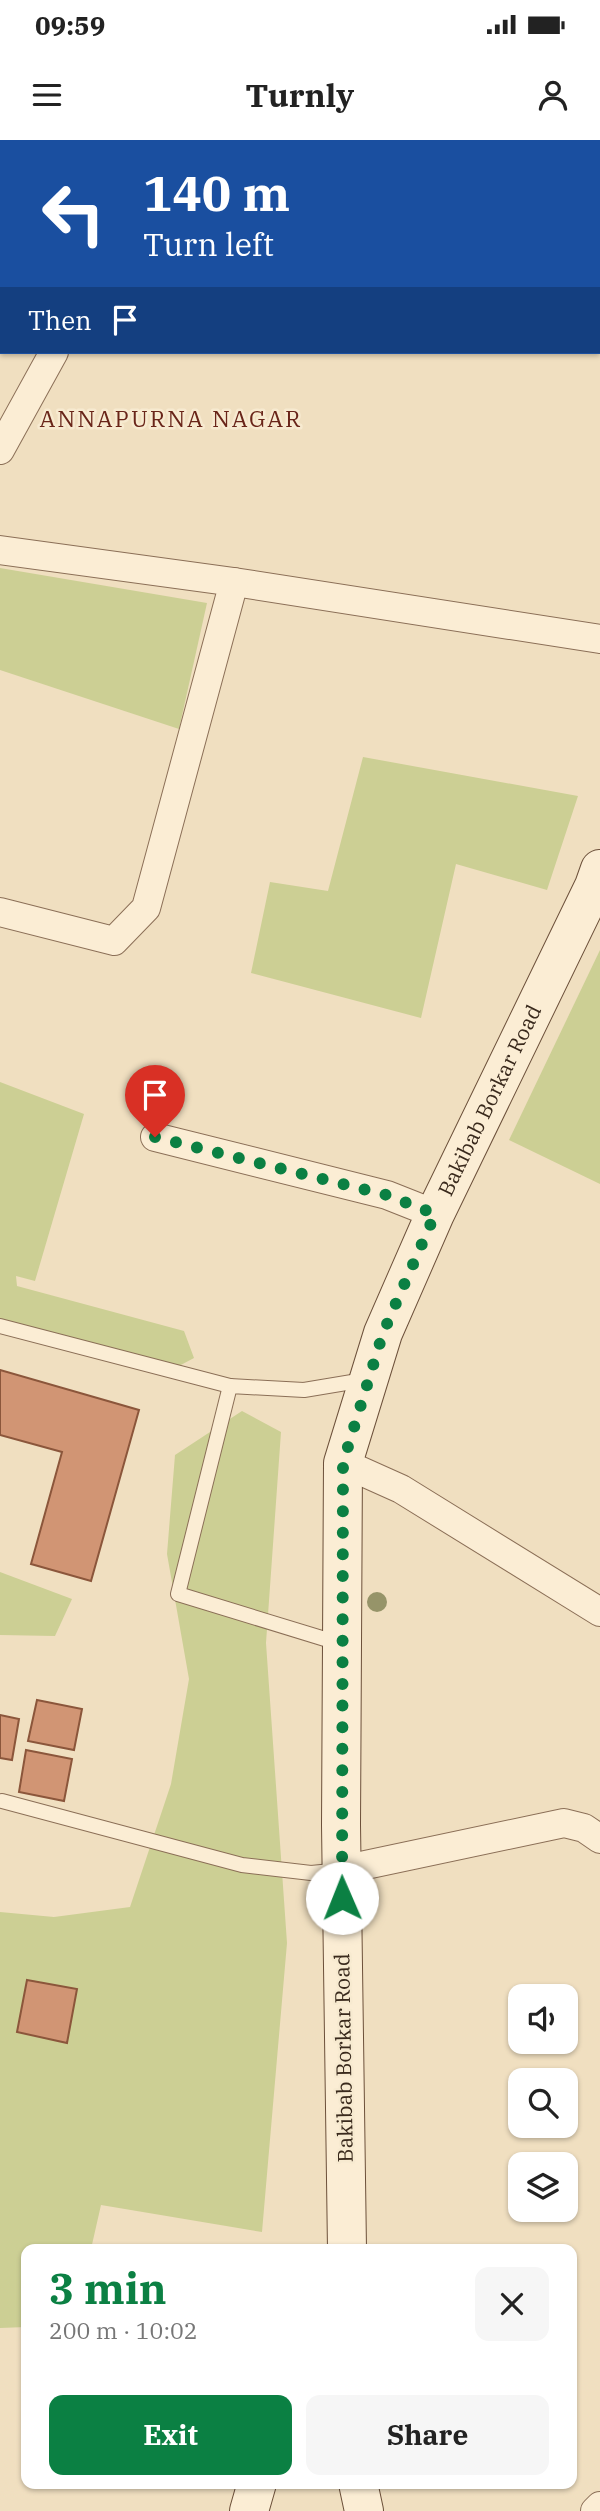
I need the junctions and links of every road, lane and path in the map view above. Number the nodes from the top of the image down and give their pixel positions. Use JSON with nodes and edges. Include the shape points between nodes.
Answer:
{"nodes":[{"id":1,"x":53,"y":354,"type":"edge"},
{"id":2,"x":0,"y":450,"type":"edge"},
{"id":3,"x":0,"y":550,"type":"edge"},
{"id":4,"x":234,"y":582,"type":"junction"},
{"id":5,"x":600,"y":639,"type":"edge"},
{"id":6,"x":598,"y":882,"type":"edge"},
{"id":7,"x":0,"y":912,"type":"edge"},
{"id":8,"x":155,"y":1137,"type":"dead end"},
{"id":9,"x":435,"y":1214,"type":"junction"},
{"id":10,"x":0,"y":1326,"type":"edge"},
{"id":11,"x":369,"y":1379,"type":"junction"},
{"id":12,"x":230,"y":1386,"type":"junction"},
{"id":13,"x":343,"y":1463,"type":"junction"},
{"id":14,"x":600,"y":1612,"type":"edge"},
{"id":15,"x":342,"y":1644,"type":"junction"},
{"id":16,"x":2,"y":1801,"type":"dead end"},
{"id":17,"x":600,"y":1839,"type":"edge"},
{"id":18,"x":342,"y":1870,"type":"junction"},
{"id":19,"x":344,"y":2242,"type":"edge"},
{"id":20,"x":255,"y":2489,"type":"edge"},
{"id":21,"x":359,"y":2489,"type":"edge"},
{"id":22,"x":600,"y":2507,"type":"edge"},
{"id":23,"x":248,"y":2511,"type":"edge"},
{"id":24,"x":364,"y":2511,"type":"edge"},
{"id":25,"x":595,"y":2511,"type":"edge"}],
"edges":[{"from":1,"to":2,"type":"street"},
{"from":3,"to":4,"type":"street"},
{"from":4,"to":5,"type":"street"},
{"from":4,"to":7,"type":"street","via":[[146,908],[114,941]]},
{"from":6,"to":9,"type":"street","name":"Bakibab Borkar Road"},
{"from":8,"to":9,"type":"street","via":[[387,1195]]},
{"from":9,"to":11,"type":"street","name":"Bakibab Borkar Road","via":[[383,1333]]},
{"from":10,"to":12,"type":"lane"},
{"from":11,"to":12,"type":"lane","via":[[304,1390]]},
{"from":11,"to":13,"type":"street","name":"Bakibab Borkar Road"},
{"from":12,"to":15,"type":"lane","via":[[178,1594]]},
{"from":13,"to":14,"type":"street","via":[[401,1489]]},
{"from":13,"to":15,"type":"street","name":"Bakibab Borkar Road"},
{"from":15,"to":18,"type":"street","name":"Bakibab Borkar Road"},
{"from":16,"to":18,"type":"lane","via":[[242,1865],[311,1873]]},
{"from":17,"to":18,"type":"street","via":[[584,1828],[564,1823]]},
{"from":18,"to":19,"type":"street","name":"Bakibab Borkar Road"},
{"from":20,"to":23,"type":"street"},
{"from":21,"to":24,"type":"street"},
{"from":22,"to":25,"type":"street"}]}
